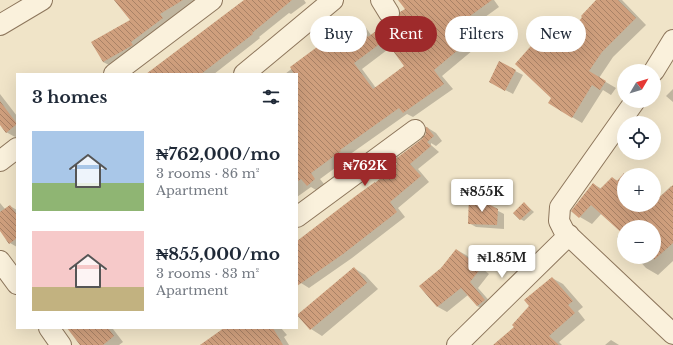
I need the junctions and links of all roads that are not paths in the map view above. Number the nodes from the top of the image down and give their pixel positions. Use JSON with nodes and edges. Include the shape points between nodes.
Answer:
{"nodes":[{"id":1,"x":42,"y":0,"type":"edge"},
{"id":2,"x":212,"y":0,"type":"edge"},
{"id":3,"x":333,"y":0,"type":"edge"},
{"id":4,"x":0,"y":25,"type":"edge"},
{"id":5,"x":673,"y":40,"type":"edge"},
{"id":6,"x":658,"y":64,"type":"edge"},
{"id":7,"x":115,"y":73,"type":"edge"},
{"id":8,"x":245,"y":73,"type":"edge"},
{"id":9,"x":630,"y":108,"type":"edge"},
{"id":10,"x":415,"y":130,"type":"dead end"},
{"id":11,"x":16,"y":149,"type":"edge"},
{"id":12,"x":0,"y":161,"type":"edge"},
{"id":13,"x":298,"y":216,"type":"edge"},
{"id":14,"x":569,"y":235,"type":"junction"},
{"id":15,"x":0,"y":261,"type":"edge"},
{"id":16,"x":16,"y":283,"type":"edge"},
{"id":17,"x":50,"y":329,"type":"edge"},
{"id":18,"x":671,"y":329,"type":"edge"},
{"id":19,"x":61,"y":345,"type":"edge"},
{"id":20,"x":457,"y":345,"type":"edge"}],
"edges":[{"from":1,"to":4,"type":"street"},
{"from":2,"to":7,"type":"street"},
{"from":3,"to":8,"type":"street"},
{"from":5,"to":6,"type":"street"},
{"from":9,"to":14,"type":"street","via":[[560,207],[559,221]]},
{"from":10,"to":13,"type":"street"},
{"from":11,"to":12,"type":"street"},
{"from":14,"to":18,"type":"street"},
{"from":14,"to":20,"type":"street"},
{"from":15,"to":16,"type":"street"},
{"from":17,"to":19,"type":"street"}]}
